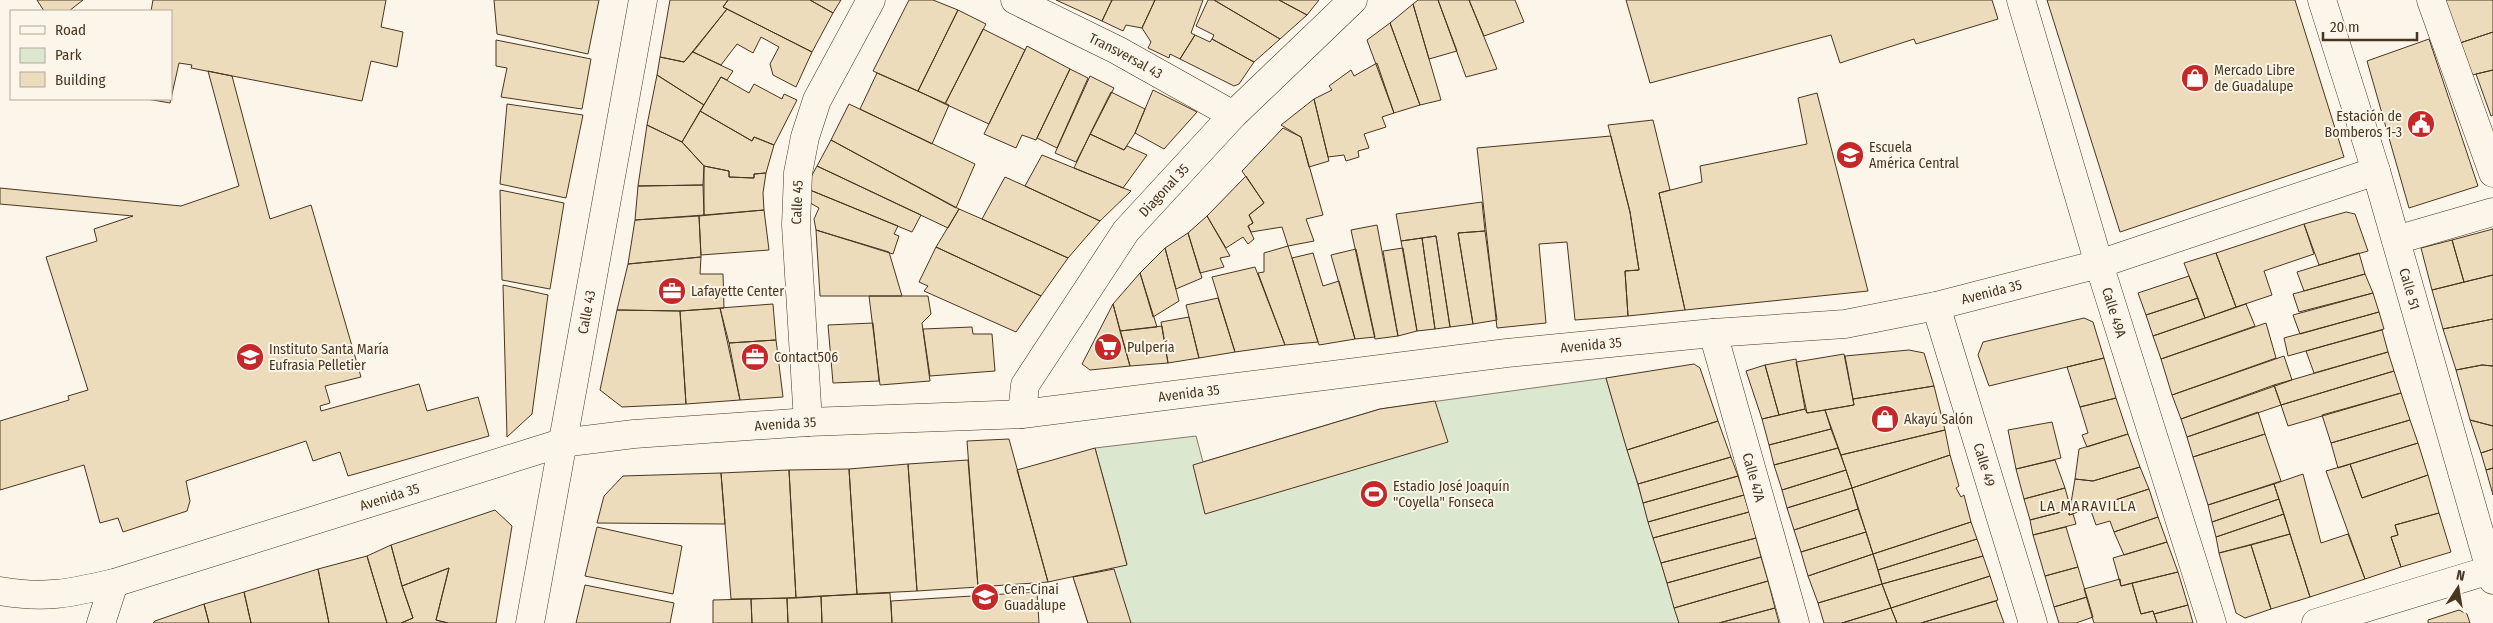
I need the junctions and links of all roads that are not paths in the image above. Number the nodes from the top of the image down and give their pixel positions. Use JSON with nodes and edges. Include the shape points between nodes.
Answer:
{"nodes":[{"id":1,"x":643,"y":0,"type":"edge"},
{"id":2,"x":871,"y":0,"type":"edge"},
{"id":3,"x":1015,"y":0,"type":"edge"},
{"id":4,"x":1353,"y":0,"type":"edge"},
{"id":5,"x":2021,"y":0,"type":"edge"},
{"id":6,"x":2322,"y":0,"type":"edge"},
{"id":7,"x":2431,"y":0,"type":"edge"},
{"id":8,"x":1233,"y":115,"type":"junction"},
{"id":9,"x":2376,"y":171,"type":"junction"},
{"id":10,"x":2493,"y":173,"type":"edge"},
{"id":11,"x":2493,"y":212,"type":"edge"},
{"id":12,"x":2396,"y":240,"type":"junction"},
{"id":13,"x":2099,"y":264,"type":"junction"},
{"id":14,"x":1936,"y":306,"type":"junction"},
{"id":15,"x":1712,"y":332,"type":"junction"},
{"id":16,"x":1022,"y":414,"type":"junction"},
{"id":17,"x":808,"y":422,"type":"junction"},
{"id":18,"x":561,"y":443,"type":"junction"},
{"id":19,"x":2492,"y":573,"type":"edge"},
{"id":20,"x":114,"y":583,"type":"junction"},
{"id":21,"x":0,"y":591,"type":"edge"},
{"id":22,"x":101,"y":623,"type":"edge"},
{"id":23,"x":530,"y":623,"type":"edge"},
{"id":24,"x":1795,"y":623,"type":"edge"},
{"id":25,"x":2034,"y":623,"type":"edge"},
{"id":26,"x":2212,"y":623,"type":"edge"},
{"id":27,"x":2316,"y":623,"type":"edge"}],
"edges":[{"from":1,"to":18,"type":"street","name":"Calle 43"},
{"from":2,"to":17,"type":"street","name":"Calle 45","via":[[817,100],[798,173],[796,225]]},
{"from":3,"to":8,"type":"street","name":"Transversal 43","via":[[1117,50]]},
{"from":4,"to":8,"type":"street","name":"Diagonal 35"},
{"from":5,"to":13,"type":"street","name":"Calle 49A"},
{"from":6,"to":9,"type":"street","name":"Calle 51"},
{"from":7,"to":10,"type":"street"},
{"from":8,"to":16,"type":"street","name":"Diagonal 35","via":[[1126,231],[1025,385]]},
{"from":9,"to":12,"type":"street","name":"Calle 51"},
{"from":9,"to":13,"type":"street","name":"Avenida 35"},
{"from":11,"to":12,"type":"street"},
{"from":12,"to":19,"type":"street","name":"Calle 51"},
{"from":13,"to":14,"type":"street","name":"Avenida 35"},
{"from":13,"to":26,"type":"street","name":"Calle 49A"},
{"from":14,"to":15,"type":"street","name":"Avenida 35","via":[[1846,324]]},
{"from":14,"to":25,"type":"street","name":"Calle 49"},
{"from":15,"to":16,"type":"street","name":"Avenida 35","via":[[1507,353]]},
{"from":15,"to":24,"type":"street","name":"Calle 47A"},
{"from":16,"to":17,"type":"street","name":"Avenida 35"},
{"from":17,"to":18,"type":"street","name":"Avenida 35","via":[[634,434]]},
{"from":18,"to":20,"type":"street","name":"Avenida 35"},
{"from":18,"to":23,"type":"street","name":"Calle 43"},
{"from":19,"to":27,"type":"street"},
{"from":20,"to":21,"type":"street","name":"Avenida 35","via":[[60,595],[22,595]]},
{"from":20,"to":22,"type":"street"}]}
